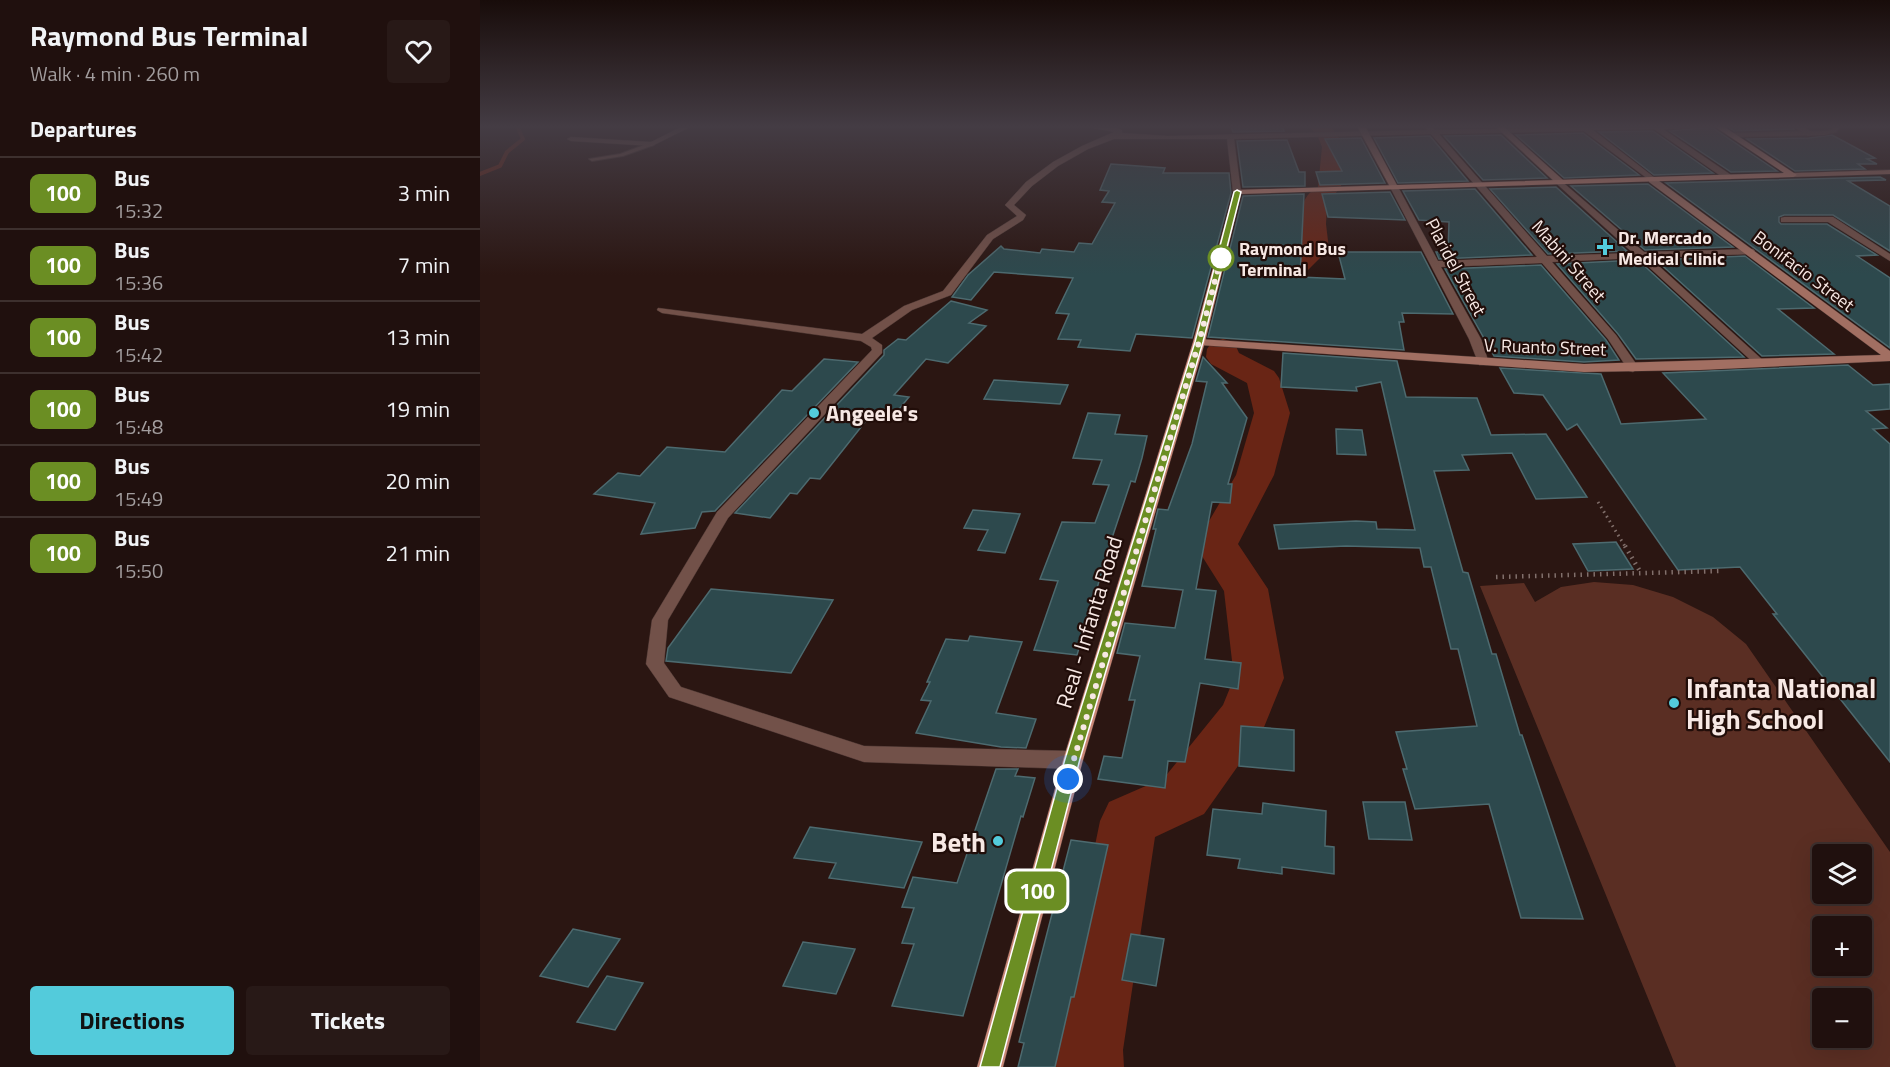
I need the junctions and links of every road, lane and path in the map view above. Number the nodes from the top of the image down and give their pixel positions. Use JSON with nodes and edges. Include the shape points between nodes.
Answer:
{"nodes":[{"id":1,"x":1041,"y":176,"type":"edge"},
{"id":2,"x":1235,"y":176,"type":"edge"},
{"id":3,"x":1388,"y":176,"type":"edge"},
{"id":4,"x":1473,"y":176,"type":"edge"},
{"id":5,"x":1553,"y":176,"type":"edge"},
{"id":6,"x":1647,"y":176,"type":"edge"},
{"id":7,"x":1767,"y":176,"type":"edge"},
{"id":8,"x":1728,"y":177,"type":"joint"},
{"id":9,"x":1652,"y":180,"type":"junction"},
{"id":10,"x":1560,"y":182,"type":"junction"},
{"id":11,"x":1481,"y":185,"type":"junction"},
{"id":12,"x":1394,"y":187,"type":"junction"},
{"id":13,"x":1237,"y":192,"type":"junction"},
{"id":14,"x":1784,"y":220,"type":"dead end"},
{"id":15,"x":1750,"y":252,"type":"junction"},
{"id":16,"x":1641,"y":256,"type":"junction"},
{"id":17,"x":1890,"y":258,"type":"edge"},
{"id":18,"x":1547,"y":260,"type":"junction"},
{"id":19,"x":1434,"y":264,"type":"junction"},
{"id":20,"x":662,"y":310,"type":"dead end"},
{"id":21,"x":864,"y":338,"type":"junction"},
{"id":22,"x":1199,"y":342,"type":"junction"},
{"id":23,"x":1890,"y":357,"type":"edge"},
{"id":24,"x":1483,"y":363,"type":"junction"},
{"id":25,"x":1760,"y":363,"type":"junction"},
{"id":26,"x":1633,"y":368,"type":"junction"},
{"id":27,"x":1598,"y":502,"type":"dead end"},
{"id":28,"x":1720,"y":571,"type":"dead end"},
{"id":29,"x":1641,"y":574,"type":"junction"},
{"id":30,"x":1496,"y":577,"type":"dead end"},
{"id":31,"x":1073,"y":759,"type":"junction"},
{"id":32,"x":990,"y":1067,"type":"edge"}],
"edges":[{"from":1,"to":21,"type":"street","via":[[1009,204],[1022,215],[1020,218],[990,237],[954,286],[908,308]]},
{"from":2,"to":13,"type":"street"},
{"from":3,"to":12,"type":"street","name":"Plaridel Street"},
{"from":4,"to":11,"type":"street","name":"Mabini Street"},
{"from":5,"to":10,"type":"street"},
{"from":6,"to":9,"type":"street","name":"Bonifacio Street"},
{"from":7,"to":8,"type":"main road"},
{"from":8,"to":9,"type":"main road"},
{"from":9,"to":10,"type":"main road"},
{"from":9,"to":15,"type":"street","name":"Bonifacio Street"},
{"from":10,"to":11,"type":"main road"},
{"from":10,"to":16,"type":"street"},
{"from":11,"to":12,"type":"main road"},
{"from":11,"to":18,"type":"street","name":"Mabini Street"},
{"from":12,"to":13,"type":"main road"},
{"from":12,"to":19,"type":"street","name":"Plaridel Street"},
{"from":13,"to":22,"type":"main road","name":"Real - Infanta Road"},
{"from":14,"to":17,"type":"street","via":[[1830,219]]},
{"from":15,"to":16,"type":"street"},
{"from":15,"to":23,"type":"street","name":"Bonifacio Street"},
{"from":16,"to":18,"type":"street"},
{"from":16,"to":25,"type":"street"},
{"from":18,"to":19,"type":"street"},
{"from":18,"to":26,"type":"street","name":"Mabini Street"},
{"from":19,"to":24,"type":"street","name":"Plaridel Street","via":[[1475,339]]},
{"from":20,"to":21,"type":"street"},
{"from":21,"to":31,"type":"street","via":[[876,345],[878,351],[722,515],[660,620],[655,664],[675,692],[864,754]]},
{"from":22,"to":24,"type":"street","name":"V. Ruanto Street"},
{"from":22,"to":31,"type":"main road","name":"Real - Infanta Road"},
{"from":23,"to":25,"type":"street","name":"V. Ruanto Street"},
{"from":24,"to":26,"type":"street","name":"V. Ruanto Street"},
{"from":25,"to":26,"type":"street","name":"V. Ruanto Street"},
{"from":27,"to":29,"type":"path"},
{"from":28,"to":29,"type":"path"},
{"from":29,"to":30,"type":"path"},
{"from":31,"to":32,"type":"main road","name":"Real - Infanta Road"}]}
